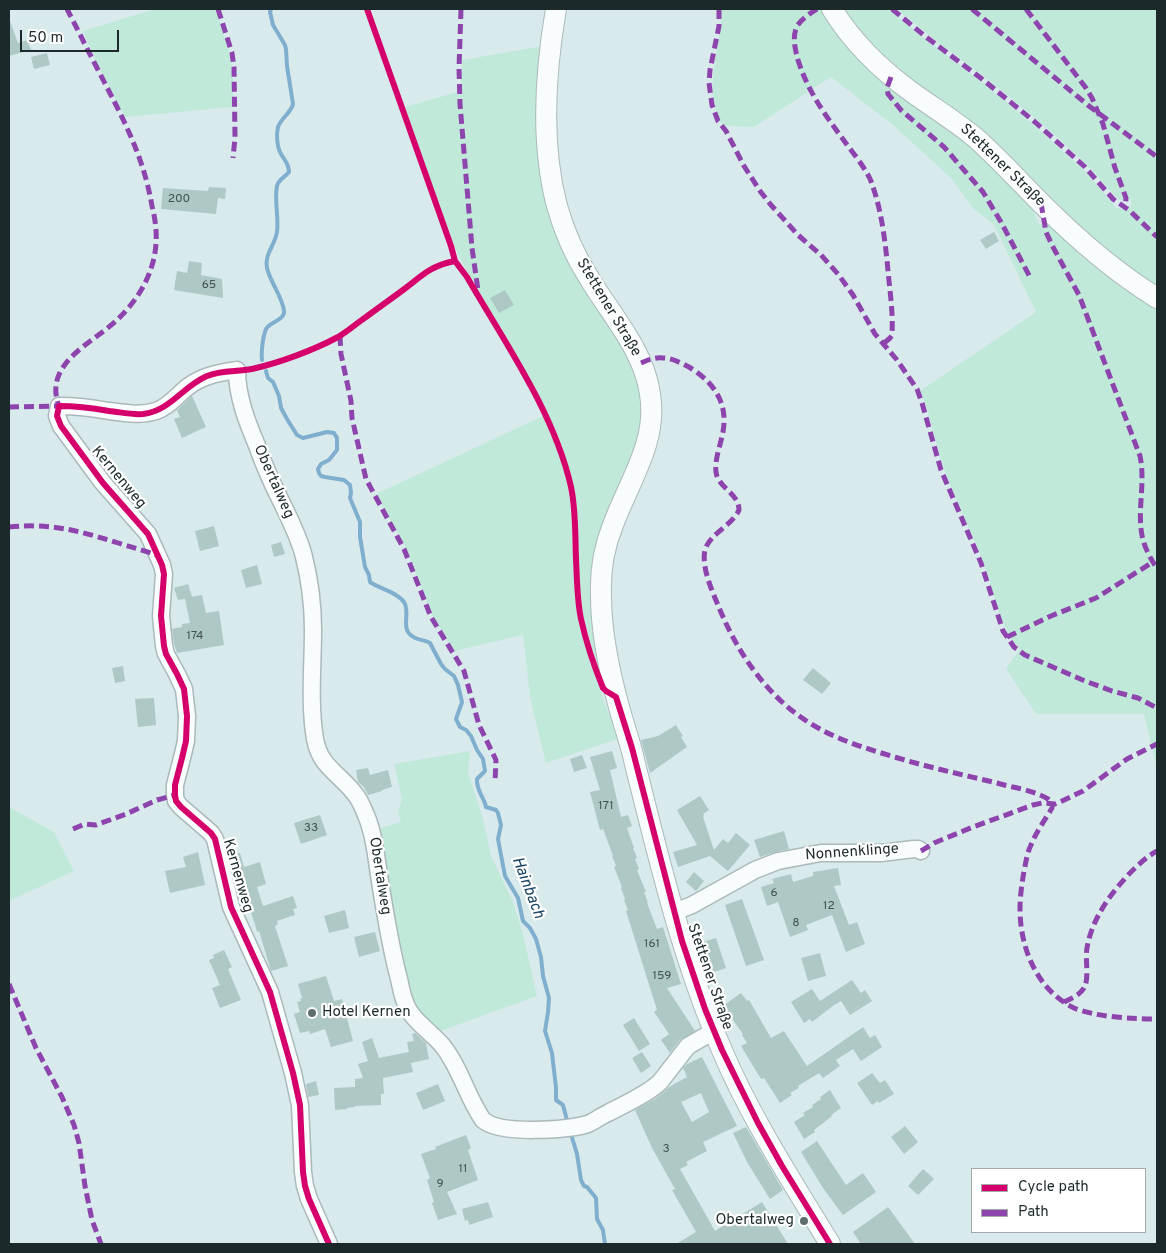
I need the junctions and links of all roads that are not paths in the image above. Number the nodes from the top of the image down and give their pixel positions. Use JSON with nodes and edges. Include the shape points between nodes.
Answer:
{"nodes":[{"id":1,"x":556,"y":9,"type":"edge"},
{"id":2,"x":832,"y":9,"type":"edge"},
{"id":3,"x":1157,"y":298,"type":"edge"},
{"id":4,"x":237,"y":370,"type":"joint"},
{"id":5,"x":921,"y":851,"type":"dead end"},
{"id":6,"x":674,"y":912,"type":"junction"},
{"id":7,"x":714,"y":1031,"type":"junction"},
{"id":8,"x":329,"y":1244,"type":"edge"},
{"id":9,"x":830,"y":1244,"type":"edge"}],
"edges":[{"from":1,"to":6,"type":"main road","name":"Stettener Straße","via":[[548,74],[547,122],[557,204],[578,259],[637,355],[647,378],[652,403],[647,445],[612,525],[605,552],[601,592],[605,639],[618,705]]},
{"from":2,"to":3,"type":"main road","name":"Stettener Straße","via":[[853,39],[885,72],[966,130],[1073,234]]},
{"from":4,"to":7,"type":"street","name":"Obertalweg","via":[[238,388],[251,433],[304,557],[313,620],[311,691],[317,747],[326,765],[356,794],[369,822],[391,948],[407,1007],[446,1050],[481,1116],[492,1125],[513,1129],[536,1130],[594,1122],[655,1086],[688,1046]]},
{"from":4,"to":8,"type":"street","name":"Kernenweg","via":[[202,378],[164,407],[149,413],[59,406],[57,416],[103,482],[148,534],[162,566],[164,646],[184,689],[188,716],[175,798],[215,839],[233,914],[270,992],[299,1097],[305,1186]]},
{"from":5,"to":6,"type":"street","name":"Nonnenklinge","via":[[822,853],[778,861]]},
{"from":6,"to":7,"type":"main road","name":"Stettener Straße"},
{"from":7,"to":9,"type":"main road","name":"Stettener Straße","via":[[763,1132]]}]}
